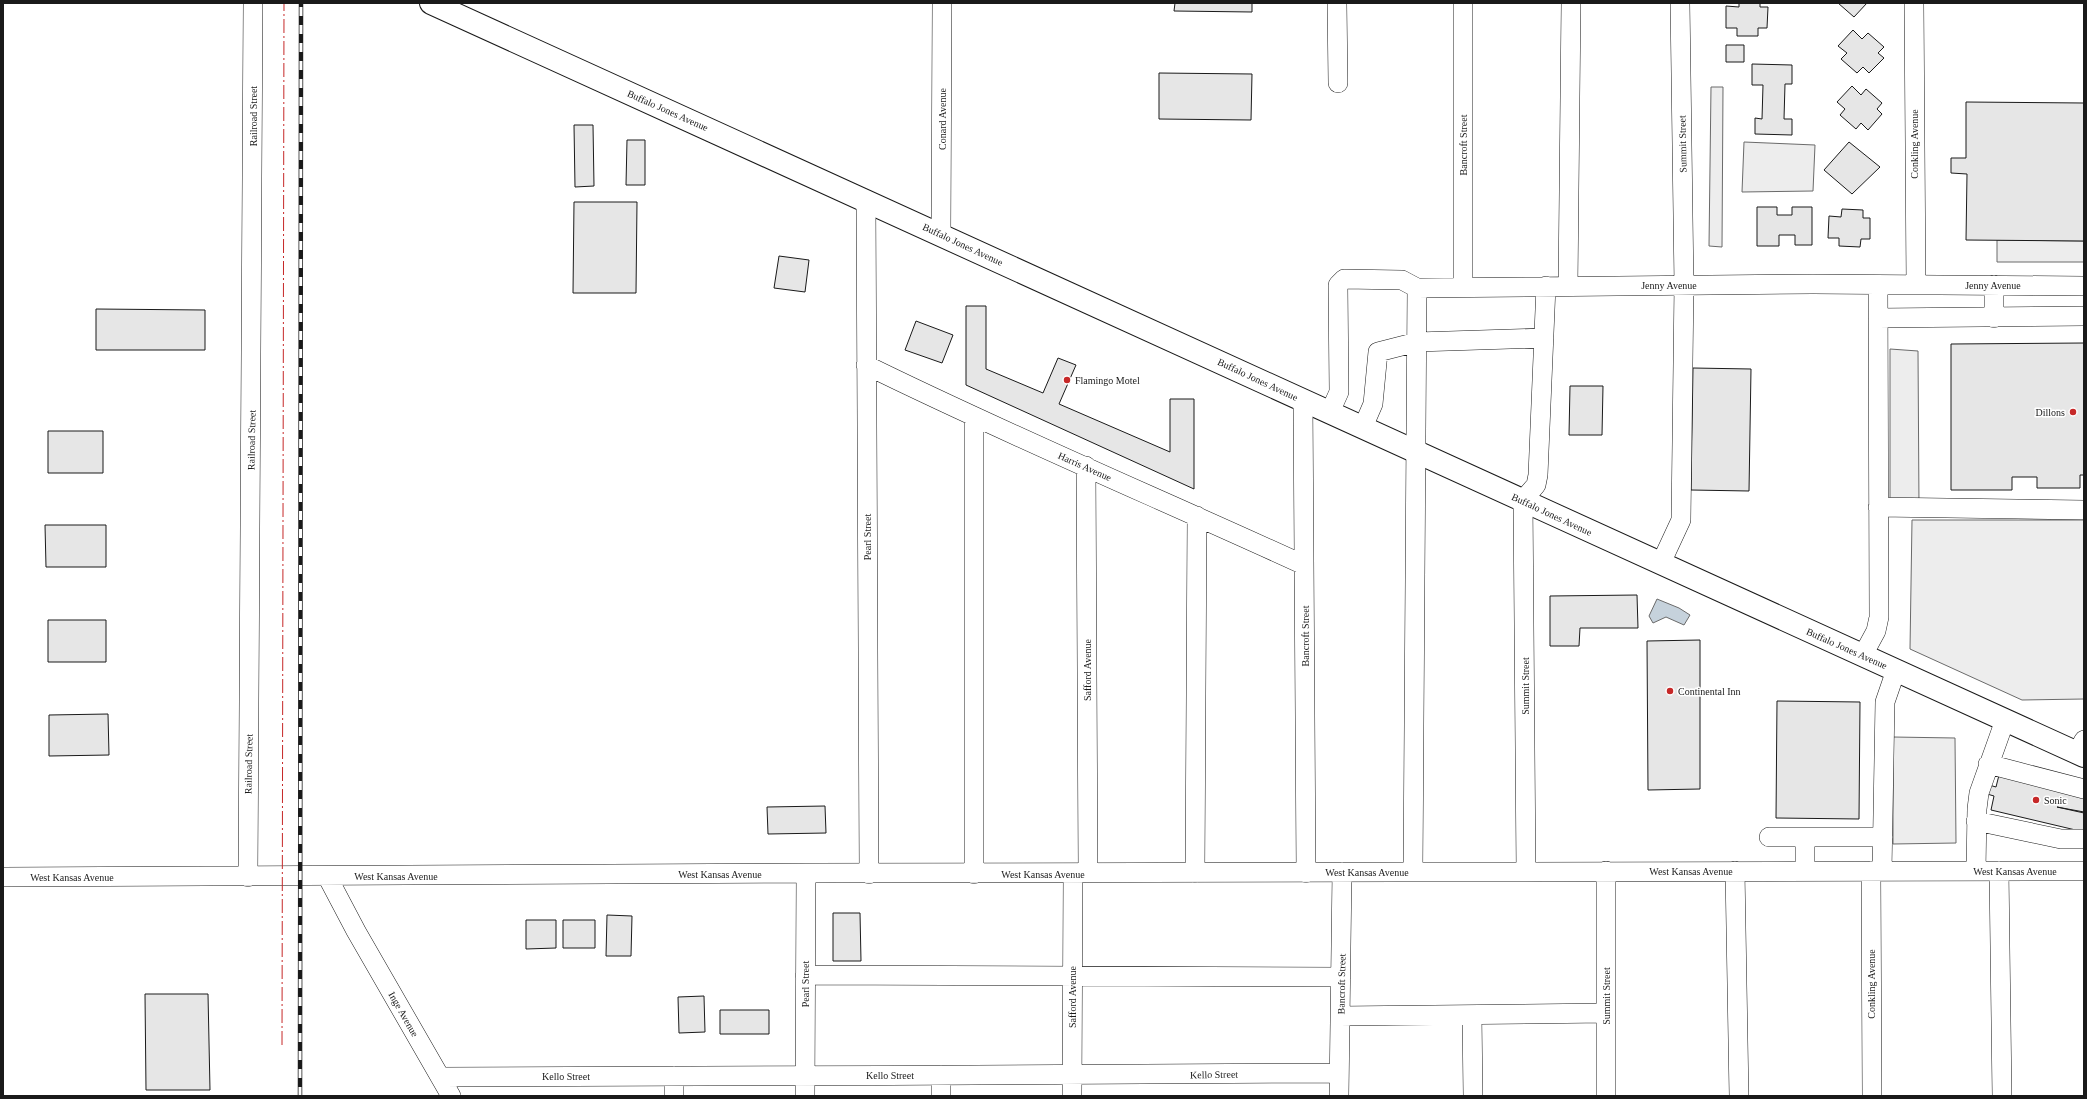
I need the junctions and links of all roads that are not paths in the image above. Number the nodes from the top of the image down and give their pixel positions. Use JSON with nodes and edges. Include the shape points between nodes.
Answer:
{"nodes":[{"id":1,"x":253,"y":3,"type":"edge"},
{"id":2,"x":431,"y":3,"type":"edge"},
{"id":3,"x":942,"y":3,"type":"edge"},
{"id":4,"x":1336,"y":3,"type":"edge"},
{"id":5,"x":1462,"y":3,"type":"edge"},
{"id":6,"x":1571,"y":3,"type":"edge"},
{"id":7,"x":1680,"y":3,"type":"edge"},
{"id":8,"x":1914,"y":3,"type":"edge"},
{"id":9,"x":1338,"y":83,"type":"dead end"},
{"id":10,"x":866,"y":200,"type":"junction"},
{"id":11,"x":941,"y":234,"type":"junction"},
{"id":12,"x":1684,"y":285,"type":"junction"},
{"id":13,"x":1878,"y":285,"type":"junction"},
{"id":14,"x":1916,"y":285,"type":"junction"},
{"id":15,"x":1994,"y":285,"type":"junction"},
{"id":16,"x":1546,"y":286,"type":"junction"},
{"id":17,"x":1568,"y":286,"type":"junction"},
{"id":18,"x":2084,"y":286,"type":"edge"},
{"id":19,"x":1463,"y":287,"type":"junction"},
{"id":20,"x":1417,"y":288,"type":"junction"},
{"id":21,"x":2084,"y":316,"type":"edge"},
{"id":22,"x":1878,"y":318,"type":"junction"},
{"id":23,"x":1994,"y":318,"type":"junction"},
{"id":24,"x":1544,"y":338,"type":"junction"},
{"id":25,"x":1417,"y":342,"type":"junction"},
{"id":26,"x":866,"y":365,"type":"junction"},
{"id":27,"x":1303,"y":400,"type":"junction"},
{"id":28,"x":1330,"y":412,"type":"junction"},
{"id":29,"x":974,"y":418,"type":"junction"},
{"id":30,"x":1363,"y":427,"type":"junction"},
{"id":31,"x":1416,"y":451,"type":"junction"},
{"id":32,"x":1086,"y":466,"type":"junction"},
{"id":33,"x":1523,"y":500,"type":"junction"},
{"id":34,"x":1878,"y":507,"type":"junction"},
{"id":35,"x":2084,"y":510,"type":"edge"},
{"id":36,"x":1197,"y":516,"type":"junction"},
{"id":37,"x":1661,"y":563,"type":"junction"},
{"id":38,"x":1304,"y":565,"type":"junction"},
{"id":39,"x":1862,"y":655,"type":"junction"},
{"id":40,"x":1896,"y":670,"type":"junction"},
{"id":41,"x":2005,"y":720,"type":"junction"},
{"id":42,"x":2082,"y":749,"type":"edge"},
{"id":43,"x":1988,"y":764,"type":"junction"},
{"id":44,"x":2084,"y":789,"type":"edge"},
{"id":45,"x":1976,"y":821,"type":"junction"},
{"id":46,"x":1769,"y":837,"type":"dead end"},
{"id":47,"x":1805,"y":837,"type":"junction"},
{"id":48,"x":1883,"y":837,"type":"junction"},
{"id":49,"x":2084,"y":839,"type":"edge"},
{"id":50,"x":1735,"y":871,"type":"junction"},
{"id":51,"x":1805,"y":871,"type":"junction"},
{"id":52,"x":1877,"y":871,"type":"junction"},
{"id":53,"x":1976,"y":871,"type":"junction"},
{"id":54,"x":1999,"y":871,"type":"junction"},
{"id":55,"x":2084,"y":871,"type":"edge"},
{"id":56,"x":1342,"y":872,"type":"junction"},
{"id":57,"x":1413,"y":872,"type":"junction"},
{"id":58,"x":1526,"y":872,"type":"junction"},
{"id":59,"x":1606,"y":872,"type":"junction"},
{"id":60,"x":806,"y":873,"type":"junction"},
{"id":61,"x":1195,"y":873,"type":"junction"},
{"id":62,"x":1306,"y":873,"type":"junction"},
{"id":63,"x":869,"y":874,"type":"junction"},
{"id":64,"x":974,"y":874,"type":"junction"},
{"id":65,"x":1080,"y":874,"type":"junction"},
{"id":66,"x":327,"y":876,"type":"junction"},
{"id":67,"x":248,"y":877,"type":"junction"},
{"id":68,"x":3,"y":878,"type":"edge"},
{"id":69,"x":805,"y":975,"type":"junction"},
{"id":70,"x":1072,"y":976,"type":"junction"},
{"id":71,"x":1341,"y":977,"type":"junction"},
{"id":72,"x":1606,"y":1014,"type":"junction"},
{"id":73,"x":1472,"y":1015,"type":"junction"},
{"id":74,"x":1340,"y":1016,"type":"junction"},
{"id":75,"x":1339,"y":1073,"type":"junction"},
{"id":76,"x":805,"y":1075,"type":"junction"},
{"id":77,"x":941,"y":1075,"type":"junction"},
{"id":78,"x":674,"y":1076,"type":"junction"},
{"id":79,"x":1072,"y":1076,"type":"junction"},
{"id":80,"x":440,"y":1077,"type":"junction"},
{"id":81,"x":451,"y":1096,"type":"edge"},
{"id":82,"x":674,"y":1096,"type":"edge"},
{"id":83,"x":805,"y":1096,"type":"edge"},
{"id":84,"x":941,"y":1096,"type":"edge"},
{"id":85,"x":1072,"y":1096,"type":"edge"},
{"id":86,"x":1340,"y":1096,"type":"edge"},
{"id":87,"x":1473,"y":1096,"type":"edge"},
{"id":88,"x":1606,"y":1096,"type":"edge"},
{"id":89,"x":1739,"y":1096,"type":"edge"},
{"id":90,"x":1872,"y":1096,"type":"edge"},
{"id":91,"x":2002,"y":1096,"type":"edge"}],
"edges":[{"from":1,"to":67,"type":"street","name":"Railroad Street"},
{"from":2,"to":10,"type":"main road","name":"Buffalo Jones Avenue"},
{"from":3,"to":11,"type":"street","name":"Conard Avenue"},
{"from":4,"to":9,"type":"street"},
{"from":5,"to":19,"type":"street","name":"Bancroft Street"},
{"from":6,"to":17,"type":"street"},
{"from":7,"to":12,"type":"street","name":"Summit Street"},
{"from":8,"to":14,"type":"street","name":"Conkling Avenue"},
{"from":10,"to":11,"type":"main road","name":"Buffalo Jones Avenue"},
{"from":10,"to":26,"type":"street","name":"Pearl Street"},
{"from":11,"to":27,"type":"main road","name":"Buffalo Jones Avenue"},
{"from":12,"to":13,"type":"street","name":"Jenny Avenue"},
{"from":12,"to":17,"type":"street","name":"Jenny Avenue"},
{"from":12,"to":37,"type":"street","name":"Summit Street","via":[[1681,520]]},
{"from":13,"to":14,"type":"street","name":"Jenny Avenue"},
{"from":13,"to":22,"type":"street"},
{"from":14,"to":15,"type":"street","name":"Jenny Avenue"},
{"from":15,"to":18,"type":"street","name":"Jenny Avenue"},
{"from":15,"to":23,"type":"street"},
{"from":16,"to":17,"type":"street","name":"Jenny Avenue"},
{"from":16,"to":19,"type":"street","name":"Jenny Avenue"},
{"from":16,"to":24,"type":"street"},
{"from":19,"to":20,"type":"street","name":"Jenny Avenue"},
{"from":20,"to":25,"type":"street"},
{"from":20,"to":28,"type":"street","via":[[1402,280],[1344,279],[1339,282],[1338,392]]},
{"from":21,"to":23,"type":"street"},
{"from":22,"to":23,"type":"street"},
{"from":22,"to":34,"type":"street"},
{"from":24,"to":25,"type":"street"},
{"from":24,"to":33,"type":"street","via":[[1538,475],[1536,485]]},
{"from":25,"to":30,"type":"street","via":[[1378,352],[1373,404]]},
{"from":25,"to":31,"type":"street"},
{"from":26,"to":29,"type":"street","name":"Harris Avenue"},
{"from":26,"to":63,"type":"street","name":"Pearl Street"},
{"from":27,"to":28,"type":"main road","name":"Buffalo Jones Avenue"},
{"from":27,"to":38,"type":"street","name":"Bancroft Street"},
{"from":28,"to":30,"type":"main road","name":"Buffalo Jones Avenue"},
{"from":29,"to":32,"type":"street","name":"Harris Avenue"},
{"from":29,"to":64,"type":"street"},
{"from":30,"to":31,"type":"main road","name":"Buffalo Jones Avenue"},
{"from":31,"to":33,"type":"main road","name":"Buffalo Jones Avenue"},
{"from":31,"to":57,"type":"street"},
{"from":32,"to":36,"type":"street","name":"Harris Avenue"},
{"from":32,"to":65,"type":"street","name":"Safford Avenue"},
{"from":33,"to":37,"type":"main road","name":"Buffalo Jones Avenue"},
{"from":33,"to":58,"type":"street","name":"Summit Street"},
{"from":34,"to":35,"type":"street"},
{"from":34,"to":39,"type":"street","via":[[1879,617],[1876,631]]},
{"from":36,"to":38,"type":"street","name":"Harris Avenue"},
{"from":36,"to":61,"type":"street"},
{"from":37,"to":39,"type":"main road","name":"Buffalo Jones Avenue"},
{"from":38,"to":62,"type":"street","name":"Bancroft Street"},
{"from":39,"to":40,"type":"main road","name":"Buffalo Jones Avenue"},
{"from":40,"to":41,"type":"main road","name":"Buffalo Jones Avenue"},
{"from":40,"to":48,"type":"street","name":"Conkling Avenue","via":[[1885,702]]},
{"from":41,"to":42,"type":"main road","name":"Buffalo Jones Avenue"},
{"from":41,"to":43,"type":"street"},
{"from":43,"to":44,"type":"street"},
{"from":43,"to":45,"type":"street","via":[[1979,793]]},
{"from":45,"to":49,"type":"street","via":[[2061,839]]},
{"from":45,"to":53,"type":"street"},
{"from":46,"to":47,"type":"street"},
{"from":47,"to":48,"type":"street"},
{"from":47,"to":51,"type":"street"},
{"from":48,"to":52,"type":"street","name":"Conkling Avenue"},
{"from":50,"to":51,"type":"street","name":"West Kansas Avenue"},
{"from":50,"to":59,"type":"street","name":"West Kansas Avenue"},
{"from":50,"to":89,"type":"street"},
{"from":51,"to":52,"type":"street","name":"West Kansas Avenue"},
{"from":52,"to":53,"type":"street","name":"West Kansas Avenue"},
{"from":52,"to":90,"type":"street","name":"Conkling Avenue"},
{"from":53,"to":54,"type":"street","name":"West Kansas Avenue"},
{"from":54,"to":55,"type":"street","name":"West Kansas Avenue"},
{"from":54,"to":91,"type":"street"},
{"from":56,"to":57,"type":"street","name":"West Kansas Avenue"},
{"from":56,"to":62,"type":"street","name":"West Kansas Avenue"},
{"from":56,"to":71,"type":"street","name":"Bancroft Street"},
{"from":57,"to":58,"type":"street","name":"West Kansas Avenue"},
{"from":58,"to":59,"type":"street","name":"West Kansas Avenue"},
{"from":59,"to":72,"type":"street","name":"Summit Street"},
{"from":60,"to":63,"type":"street","name":"West Kansas Avenue"},
{"from":60,"to":66,"type":"street","name":"West Kansas Avenue"},
{"from":60,"to":69,"type":"street","name":"Pearl Street"},
{"from":61,"to":62,"type":"street","name":"West Kansas Avenue"},
{"from":61,"to":65,"type":"street","name":"West Kansas Avenue"},
{"from":63,"to":64,"type":"street","name":"West Kansas Avenue"},
{"from":64,"to":65,"type":"street","name":"West Kansas Avenue"},
{"from":65,"to":70,"type":"street","name":"Safford Avenue"},
{"from":66,"to":67,"type":"street","name":"West Kansas Avenue"},
{"from":66,"to":80,"type":"street","name":"Inge Avenue"},
{"from":67,"to":68,"type":"street","name":"West Kansas Avenue"},
{"from":69,"to":70,"type":"street"},
{"from":69,"to":76,"type":"street","name":"Pearl Street"},
{"from":70,"to":71,"type":"street"},
{"from":70,"to":79,"type":"street","name":"Safford Avenue"},
{"from":71,"to":74,"type":"street","name":"Bancroft Street"},
{"from":72,"to":73,"type":"street"},
{"from":72,"to":88,"type":"street","name":"Summit Street"},
{"from":73,"to":74,"type":"street"},
{"from":73,"to":87,"type":"street"},
{"from":74,"to":75,"type":"street","name":"Bancroft Street"},
{"from":75,"to":79,"type":"street","name":"Kello Street"},
{"from":75,"to":86,"type":"street","name":"Bancroft Street"},
{"from":76,"to":77,"type":"street","name":"Kello Street"},
{"from":76,"to":78,"type":"street","name":"Kello Street"},
{"from":76,"to":83,"type":"street","name":"Pearl Street"},
{"from":77,"to":79,"type":"street","name":"Kello Street"},
{"from":77,"to":84,"type":"street"},
{"from":78,"to":80,"type":"street","name":"Kello Street"},
{"from":78,"to":82,"type":"street"},
{"from":79,"to":85,"type":"street","name":"Safford Avenue"},
{"from":80,"to":81,"type":"street","name":"Inge Avenue"}]}
